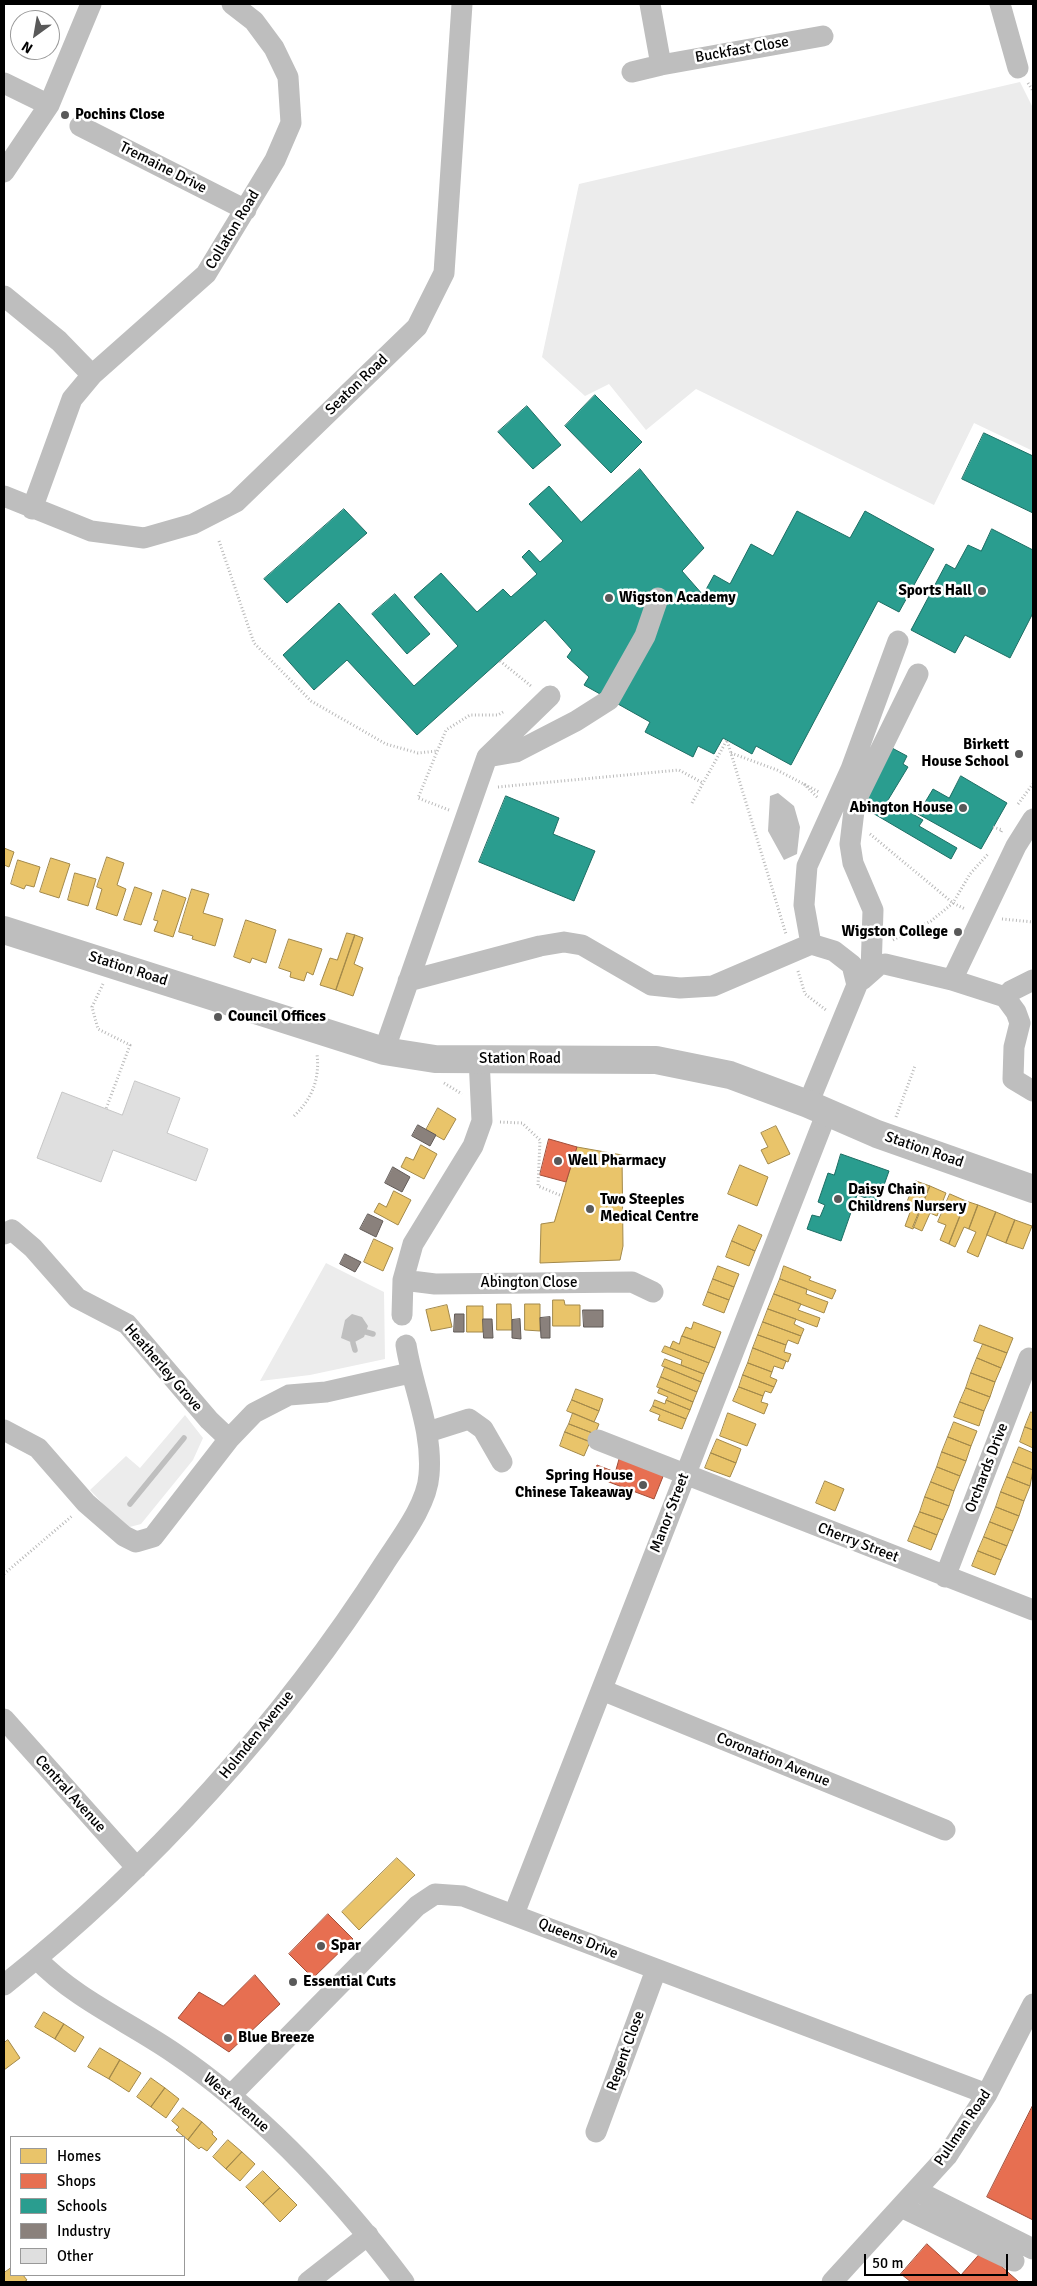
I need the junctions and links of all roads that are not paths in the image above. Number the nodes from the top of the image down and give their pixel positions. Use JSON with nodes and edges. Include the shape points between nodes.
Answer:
{"nodes":[{"id":1,"x":91,"y":4,"type":"edge"},
{"id":2,"x":232,"y":4,"type":"edge"},
{"id":3,"x":462,"y":4,"type":"edge"},
{"id":4,"x":650,"y":4,"type":"edge"},
{"id":5,"x":1000,"y":4,"type":"edge"},
{"id":6,"x":823,"y":36,"type":"dead end"},
{"id":7,"x":661,"y":65,"type":"junction"},
{"id":8,"x":1019,"y":69,"type":"dead end"},
{"id":9,"x":632,"y":72,"type":"dead end"},
{"id":10,"x":4,"y":83,"type":"edge"},
{"id":11,"x":49,"y":104,"type":"junction"},
{"id":12,"x":80,"y":126,"type":"dead end"},
{"id":13,"x":4,"y":172,"type":"edge"},
{"id":14,"x":246,"y":210,"type":"junction"},
{"id":15,"x":4,"y":296,"type":"edge"},
{"id":16,"x":92,"y":375,"type":"junction"},
{"id":17,"x":4,"y":496,"type":"edge"},
{"id":18,"x":32,"y":509,"type":"junction"},
{"id":19,"x":658,"y":598,"type":"dead end"},
{"id":20,"x":898,"y":641,"type":"dead end"},
{"id":21,"x":918,"y":674,"type":"dead end"},
{"id":22,"x":550,"y":696,"type":"dead end"},
{"id":23,"x":486,"y":757,"type":"junction"},
{"id":24,"x":1033,"y":819,"type":"edge"},
{"id":25,"x":4,"y":930,"type":"edge"},
{"id":26,"x":801,"y":948,"type":"junction"},
{"id":27,"x":864,"y":978,"type":"junction"},
{"id":28,"x":952,"y":980,"type":"junction"},
{"id":29,"x":1033,"y":980,"type":"edge"},
{"id":30,"x":408,"y":981,"type":"junction"},
{"id":31,"x":1005,"y":997,"type":"junction"},
{"id":32,"x":384,"y":1051,"type":"junction"},
{"id":33,"x":479,"y":1058,"type":"junction"},
{"id":34,"x":1033,"y":1091,"type":"edge"},
{"id":35,"x":817,"y":1108,"type":"junction"},
{"id":36,"x":1033,"y":1189,"type":"edge"},
{"id":37,"x":4,"y":1234,"type":"edge"},
{"id":38,"x":404,"y":1280,"type":"junction"},
{"id":39,"x":653,"y":1292,"type":"dead end"},
{"id":40,"x":402,"y":1315,"type":"dead end"},
{"id":41,"x":406,"y":1345,"type":"dead end"},
{"id":42,"x":1030,"y":1358,"type":"dead end"},
{"id":43,"x":410,"y":1373,"type":"junction"},
{"id":44,"x":4,"y":1430,"type":"edge"},
{"id":45,"x":428,"y":1432,"type":"junction"},
{"id":46,"x":229,"y":1439,"type":"junction"},
{"id":47,"x":598,"y":1440,"type":"dead end"},
{"id":48,"x":502,"y":1462,"type":"dead end"},
{"id":49,"x":684,"y":1475,"type":"junction"},
{"id":50,"x":945,"y":1577,"type":"junction"},
{"id":51,"x":1033,"y":1610,"type":"edge"},
{"id":52,"x":602,"y":1690,"type":"junction"},
{"id":53,"x":4,"y":1719,"type":"edge"},
{"id":54,"x":945,"y":1830,"type":"dead end"},
{"id":55,"x":136,"y":1868,"type":"junction"},
{"id":56,"x":514,"y":1914,"type":"junction"},
{"id":57,"x":37,"y":1958,"type":"junction"},
{"id":58,"x":656,"y":1970,"type":"junction"},
{"id":59,"x":4,"y":1986,"type":"edge"},
{"id":60,"x":1033,"y":2004,"type":"edge"},
{"id":61,"x":987,"y":2094,"type":"junction"},
{"id":62,"x":231,"y":2095,"type":"junction"},
{"id":63,"x":596,"y":2132,"type":"dead end"},
{"id":64,"x":917,"y":2190,"type":"junction"},
{"id":65,"x":901,"y":2207,"type":"junction"},
{"id":66,"x":368,"y":2235,"type":"junction"},
{"id":67,"x":1033,"y":2249,"type":"edge"},
{"id":68,"x":1014,"y":2261,"type":"dead end"},
{"id":69,"x":308,"y":2282,"type":"edge"},
{"id":70,"x":404,"y":2282,"type":"edge"},
{"id":71,"x":832,"y":2282,"type":"edge"}],
"edges":[{"from":1,"to":11,"type":"street"},
{"from":2,"to":14,"type":"street","name":"Collaton Road","via":[[254,21],[274,48],[288,77],[291,123],[275,160]]},
{"from":3,"to":18,"type":"street","name":"Seaton Road","via":[[444,272],[417,327],[236,502],[193,524],[144,538],[91,531]]},
{"from":4,"to":7,"type":"street"},
{"from":5,"to":8,"type":"street"},
{"from":6,"to":7,"type":"street","name":"Buckfast Close"},
{"from":7,"to":9,"type":"street","name":"Buckfast Close"},
{"from":10,"to":11,"type":"street"},
{"from":11,"to":13,"type":"street"},
{"from":12,"to":14,"type":"street","name":"Tremaine Drive"},
{"from":14,"to":16,"type":"street","name":"Collaton Road","via":[[206,274]]},
{"from":15,"to":16,"type":"street","via":[[59,341]]},
{"from":16,"to":18,"type":"street","name":"Collaton Road","via":[[72,400]]},
{"from":17,"to":18,"type":"street","name":"Seaton Road"},
{"from":19,"to":23,"type":"street","via":[[645,636],[609,700],[516,752]]},
{"from":20,"to":26,"type":"street","via":[[851,769],[807,866]]},
{"from":21,"to":27,"type":"street","name":"Manor Street","via":[[855,802],[850,844],[853,862],[873,910]]},
{"from":22,"to":23,"type":"street"},
{"from":23,"to":30,"type":"street"},
{"from":24,"to":28,"type":"street","via":[[1016,846]]},
{"from":25,"to":32,"type":"main road","name":"Station Road"},
{"from":26,"to":27,"type":"street","via":[[834,951]]},
{"from":26,"to":30,"type":"street","via":[[713,986],[680,988],[651,985],[582,945],[564,942]]},
{"from":27,"to":28,"type":"street","via":[[879,964],[885,964]]},
{"from":27,"to":35,"type":"street","name":"Manor Street"},
{"from":28,"to":31,"type":"street"},
{"from":29,"to":31,"type":"street"},
{"from":30,"to":32,"type":"street"},
{"from":31,"to":34,"type":"street","via":[[1020,1023],[1014,1047],[1013,1079]]},
{"from":32,"to":33,"type":"main road","name":"Station Road","via":[[435,1059]]},
{"from":33,"to":35,"type":"main road","name":"Station Road","via":[[656,1060],[730,1075]]},
{"from":33,"to":38,"type":"street","via":[[482,1121],[473,1146],[413,1244]]},
{"from":35,"to":36,"type":"main road","name":"Station Road","via":[[877,1134]]},
{"from":35,"to":49,"type":"street","name":"Manor Street"},
{"from":37,"to":46,"type":"street","name":"Heatherley Grove","via":[[12,1230],[33,1248],[77,1298],[127,1324]]},
{"from":38,"to":39,"type":"street","name":"Abington Close","via":[[435,1284],[632,1282]]},
{"from":38,"to":40,"type":"street"},
{"from":41,"to":43,"type":"street","name":"Holmden Avenue"},
{"from":42,"to":50,"type":"street","name":"Orchards Drive"},
{"from":43,"to":45,"type":"street","name":"Holmden Avenue"},
{"from":43,"to":46,"type":"street","via":[[326,1392],[289,1395],[254,1413]]},
{"from":44,"to":46,"type":"street","via":[[38,1448],[86,1503],[124,1536],[136,1542],[153,1536]]},
{"from":45,"to":48,"type":"street","via":[[469,1418],[483,1429]]},
{"from":45,"to":55,"type":"street","name":"Holmden Avenue","via":[[430,1477],[419,1509],[360,1602],[214,1788]]},
{"from":47,"to":49,"type":"street","name":"Cherry Street"},
{"from":49,"to":50,"type":"street","name":"Cherry Street"},
{"from":49,"to":52,"type":"street","name":"Manor Street"},
{"from":50,"to":51,"type":"street","name":"Cherry Street"},
{"from":52,"to":54,"type":"street","name":"Coronation Avenue"},
{"from":52,"to":56,"type":"street","name":"Manor Street"},
{"from":53,"to":55,"type":"street","name":"Central Avenue"},
{"from":55,"to":57,"type":"street","name":"Holmden Avenue"},
{"from":56,"to":58,"type":"street","name":"Queens Drive"},
{"from":56,"to":62,"type":"street","name":"Queens Drive","via":[[463,1896],[435,1894],[417,1906]]},
{"from":57,"to":59,"type":"street","name":"Holmden Avenue"},
{"from":57,"to":62,"type":"street","name":"West Avenue","via":[[57,1980],[174,2053]]},
{"from":58,"to":61,"type":"street","name":"Queens Drive"},
{"from":58,"to":63,"type":"street","name":"Regent Close"},
{"from":60,"to":61,"type":"street","name":"Pullman Road"},
{"from":61,"to":64,"type":"street","name":"Pullman Road","via":[[947,2156]]},
{"from":62,"to":66,"type":"street","name":"West Avenue","via":[[328,2188]]},
{"from":64,"to":65,"type":"street","name":"Pullman Road"},
{"from":64,"to":67,"type":"street"},
{"from":65,"to":68,"type":"street"},
{"from":65,"to":71,"type":"street","name":"Pullman Road"},
{"from":66,"to":69,"type":"street"},
{"from":66,"to":70,"type":"street","name":"West Avenue"}]}
